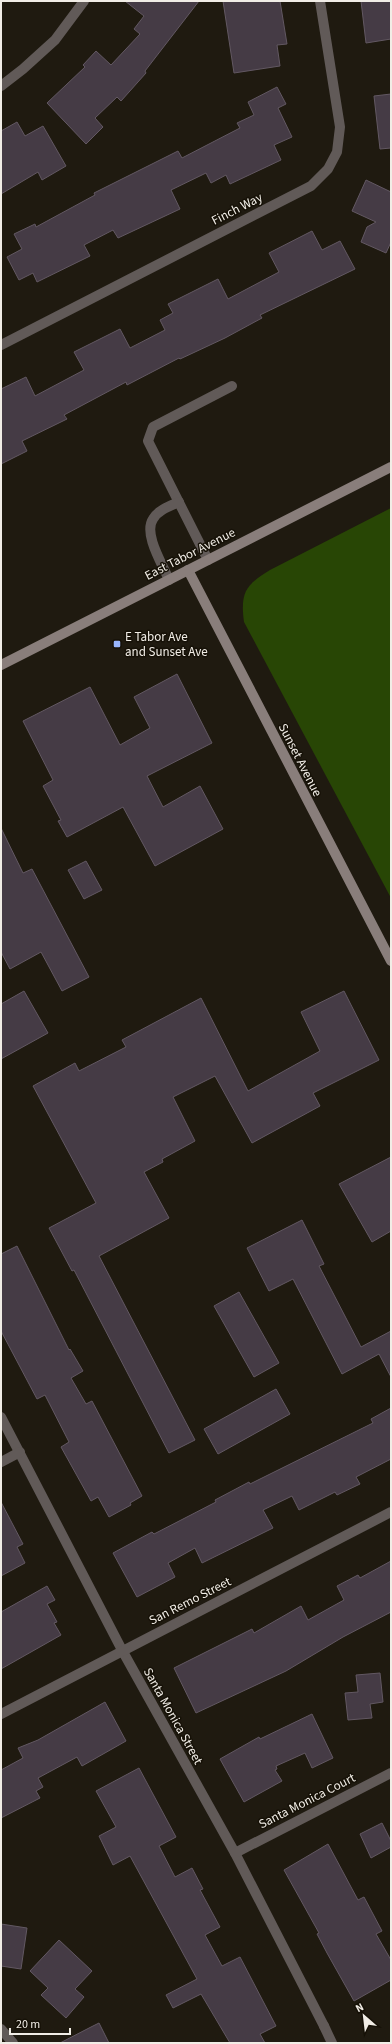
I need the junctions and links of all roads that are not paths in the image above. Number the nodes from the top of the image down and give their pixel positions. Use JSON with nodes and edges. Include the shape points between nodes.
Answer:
{"nodes":[{"id":1,"x":84,"y":1,"type":"edge"},
{"id":2,"x":320,"y":1,"type":"edge"},
{"id":3,"x":1,"y":86,"type":"edge"},
{"id":4,"x":1,"y":345,"type":"edge"},
{"id":5,"x":232,"y":386,"type":"dead end"},
{"id":6,"x":391,"y":466,"type":"edge"},
{"id":7,"x":179,"y":502,"type":"junction"},
{"id":8,"x":208,"y":560,"type":"junction"},
{"id":9,"x":188,"y":570,"type":"junction"},
{"id":10,"x":169,"y":580,"type":"junction"},
{"id":11,"x":1,"y":665,"type":"edge"},
{"id":12,"x":391,"y":961,"type":"edge"},
{"id":13,"x":1,"y":1417,"type":"edge"},
{"id":14,"x":20,"y":1452,"type":"junction"},
{"id":15,"x":1,"y":1462,"type":"edge"},
{"id":16,"x":391,"y":1512,"type":"edge"},
{"id":17,"x":122,"y":1650,"type":"junction"},
{"id":18,"x":1,"y":1714,"type":"edge"},
{"id":19,"x":391,"y":1773,"type":"edge"},
{"id":20,"x":235,"y":1853,"type":"junction"},
{"id":21,"x":1,"y":2029,"type":"edge"},
{"id":22,"x":13,"y":2043,"type":"edge"},
{"id":23,"x":332,"y":2043,"type":"edge"}],
"edges":[{"from":1,"to":3,"type":"street","via":[[55,40]]},
{"from":2,"to":4,"type":"street","name":"Finch Way","via":[[340,127],[337,152],[328,169],[311,186]]},
{"from":5,"to":7,"type":"street","via":[[153,427],[148,441]]},
{"from":6,"to":8,"type":"main road","name":"East Tabor Avenue"},
{"from":7,"to":8,"type":"street"},
{"from":7,"to":10,"type":"street","via":[[160,511],[152,519],[149,529],[151,540]]},
{"from":8,"to":9,"type":"main road","name":"East Tabor Avenue"},
{"from":9,"to":10,"type":"main road","name":"East Tabor Avenue"},
{"from":9,"to":12,"type":"main road","name":"Sunset Avenue"},
{"from":10,"to":11,"type":"main road","name":"East Tabor Avenue"},
{"from":13,"to":14,"type":"street","name":"Santa Monica Street"},
{"from":14,"to":15,"type":"street"},
{"from":14,"to":17,"type":"street","name":"Santa Monica Street"},
{"from":16,"to":17,"type":"street","name":"San Remo Street"},
{"from":17,"to":18,"type":"street","name":"San Remo Street"},
{"from":17,"to":20,"type":"street","name":"Santa Monica Street"},
{"from":19,"to":20,"type":"street","name":"Santa Monica Court"},
{"from":20,"to":23,"type":"street","name":"Santa Monica Street"},
{"from":21,"to":22,"type":"street"}]}
